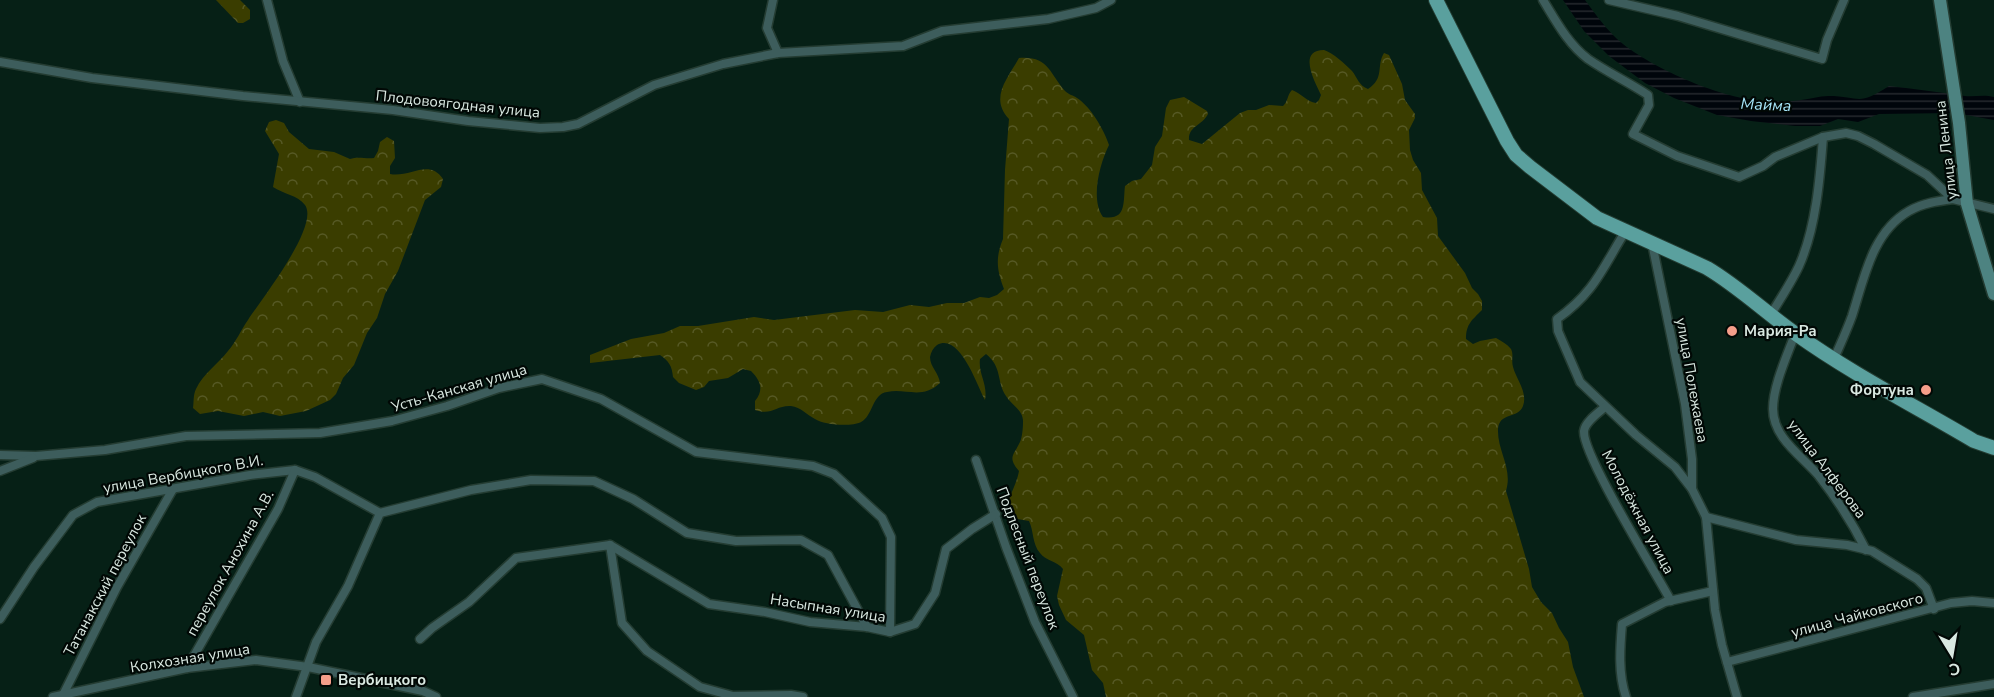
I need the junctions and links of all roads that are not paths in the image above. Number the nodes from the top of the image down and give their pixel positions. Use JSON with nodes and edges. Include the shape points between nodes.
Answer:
{"nodes":[{"id":1,"x":267,"y":0,"type":"edge"},
{"id":2,"x":773,"y":0,"type":"edge"},
{"id":3,"x":1112,"y":0,"type":"edge"},
{"id":4,"x":1436,"y":0,"type":"edge"},
{"id":5,"x":1543,"y":0,"type":"edge"},
{"id":6,"x":1609,"y":0,"type":"edge"},
{"id":7,"x":1844,"y":0,"type":"edge"},
{"id":8,"x":1940,"y":0,"type":"edge"},
{"id":9,"x":1635,"y":3,"type":"edge"},
{"id":10,"x":778,"y":53,"type":"junction"},
{"id":11,"x":0,"y":62,"type":"edge"},
{"id":12,"x":300,"y":102,"type":"junction"},
{"id":13,"x":1823,"y":137,"type":"junction"},
{"id":14,"x":1953,"y":199,"type":"junction"},
{"id":15,"x":1967,"y":204,"type":"junction"},
{"id":16,"x":1994,"y":209,"type":"edge"},
{"id":17,"x":1624,"y":232,"type":"junction"},
{"id":18,"x":1652,"y":243,"type":"junction"},
{"id":19,"x":1994,"y":294,"type":"edge"},
{"id":20,"x":1771,"y":314,"type":"junction"},
{"id":21,"x":1795,"y":334,"type":"junction"},
{"id":22,"x":1834,"y":359,"type":"junction"},
{"id":23,"x":1605,"y":407,"type":"junction"},
{"id":24,"x":1994,"y":448,"type":"edge"},
{"id":25,"x":0,"y":455,"type":"edge"},
{"id":26,"x":36,"y":456,"type":"junction"},
{"id":27,"x":1692,"y":459,"type":"junction"},
{"id":28,"x":976,"y":460,"type":"dead end"},
{"id":29,"x":1675,"y":467,"type":"junction"},
{"id":30,"x":295,"y":470,"type":"junction"},
{"id":31,"x":0,"y":471,"type":"edge"},
{"id":32,"x":172,"y":489,"type":"junction"},
{"id":33,"x":1692,"y":489,"type":"junction"},
{"id":34,"x":380,"y":513,"type":"junction"},
{"id":35,"x":996,"y":514,"type":"junction"},
{"id":36,"x":1706,"y":517,"type":"junction"},
{"id":37,"x":610,"y":544,"type":"junction"},
{"id":38,"x":1866,"y":550,"type":"junction"},
{"id":39,"x":1713,"y":591,"type":"junction"},
{"id":40,"x":1671,"y":601,"type":"junction"},
{"id":41,"x":1994,"y":603,"type":"edge"},
{"id":42,"x":1934,"y":609,"type":"junction"},
{"id":43,"x":0,"y":619,"type":"edge"},
{"id":44,"x":867,"y":627,"type":"junction"},
{"id":45,"x":890,"y":632,"type":"junction"},
{"id":46,"x":420,"y":639,"type":"dead end"},
{"id":47,"x":1727,"y":662,"type":"junction"},
{"id":48,"x":308,"y":667,"type":"junction"},
{"id":49,"x":187,"y":668,"type":"junction"},
{"id":50,"x":1994,"y":684,"type":"edge"},
{"id":51,"x":63,"y":695,"type":"junction"},
{"id":52,"x":53,"y":697,"type":"edge"},
{"id":53,"x":296,"y":697,"type":"edge"},
{"id":54,"x":436,"y":697,"type":"edge"},
{"id":55,"x":803,"y":697,"type":"edge"},
{"id":56,"x":1073,"y":697,"type":"edge"},
{"id":57,"x":1626,"y":697,"type":"edge"},
{"id":58,"x":1737,"y":697,"type":"edge"},
{"id":59,"x":1913,"y":697,"type":"edge"}],
"edges":[{"from":1,"to":12,"type":"street","via":[[283,61]]},
{"from":2,"to":10,"type":"street","via":[[767,28]]},
{"from":3,"to":10,"type":"street","name":"Плодовоягодная улица","via":[[1096,8],[1048,19],[942,31],[903,46]]},
{"from":4,"to":17,"type":"main road","via":[[1516,155],[1598,218]]},
{"from":5,"to":13,"type":"street","via":[[1576,49],[1647,95],[1648,105],[1633,134],[1677,156],[1739,177]]},
{"from":6,"to":9,"type":"street"},
{"from":7,"to":9,"type":"street","via":[[1822,59]]},
{"from":8,"to":15,"type":"street","name":"улица Ленина"},
{"from":10,"to":12,"type":"street","name":"Плодовоягодная улица","via":[[723,64],[654,85],[578,124],[563,127],[540,128]]},
{"from":11,"to":12,"type":"street","name":"Плодовоягодная улица","via":[[92,78]]},
{"from":13,"to":14,"type":"street","via":[[1846,133],[1858,136],[1927,175]]},
{"from":13,"to":20,"type":"street","via":[[1817,194],[1801,263]]},
{"from":14,"to":15,"type":"street"},
{"from":14,"to":22,"type":"street","via":[[1930,202],[1908,212],[1878,243]]},
{"from":15,"to":16,"type":"street"},
{"from":15,"to":19,"type":"street","name":"улица Ленина"},
{"from":17,"to":18,"type":"main road"},
{"from":17,"to":23,"type":"street","via":[[1597,282],[1557,319],[1568,359],[1580,382]]},
{"from":18,"to":20,"type":"main road","via":[[1722,277]]},
{"from":18,"to":27,"type":"street","name":"улица Полежаева","via":[[1686,404]]},
{"from":20,"to":21,"type":"main road"},
{"from":21,"to":22,"type":"main road"},
{"from":21,"to":38,"type":"street","name":"улица Алферова","via":[[1774,397],[1774,420],[1781,436],[1818,476],[1852,524]]},
{"from":22,"to":24,"type":"main road","via":[[1972,440]]},
{"from":23,"to":29,"type":"street"},
{"from":23,"to":40,"type":"street","name":"Молодёжная улица","via":[[1585,425],[1588,447]]},
{"from":25,"to":26,"type":"street","name":"Усть-Канская улица"},
{"from":26,"to":31,"type":"street"},
{"from":26,"to":45,"type":"street","name":"Усть-Канская улица","via":[[105,450],[186,436],[320,432],[392,421],[542,379],[601,399],[696,452],[813,466],[834,474],[882,518],[891,537]]},
{"from":27,"to":29,"type":"street"},
{"from":27,"to":33,"type":"street","name":"улица Полежаева"},
{"from":28,"to":35,"type":"street","name":"Подлесный переулок"},
{"from":29,"to":33,"type":"street"},
{"from":30,"to":32,"type":"street","name":"улица Вербицкого В.И."},
{"from":30,"to":34,"type":"street","name":"улица Вербицкого В.И."},
{"from":30,"to":49,"type":"street","name":"переулок Анохина А.В.","via":[[278,509]]},
{"from":32,"to":43,"type":"street","name":"улица Вербицкого В.И.","via":[[97,502],[73,515]]},
{"from":32,"to":51,"type":"street","name":"Татанакский переулок"},
{"from":33,"to":36,"type":"street","name":"улица Полежаева"},
{"from":34,"to":44,"type":"street","via":[[471,490],[531,480],[594,481],[633,499],[687,533],[736,541],[801,540],[828,555]]},
{"from":34,"to":48,"type":"street","via":[[348,586],[316,642]]},
{"from":35,"to":45,"type":"street","name":"Насыпная улица","via":[[946,549],[935,593],[915,624]]},
{"from":35,"to":56,"type":"street","name":"Подлесный переулок","via":[[1035,622]]},
{"from":36,"to":38,"type":"street","via":[[1796,540]]},
{"from":36,"to":39,"type":"street","name":"улица Полежаева"},
{"from":37,"to":44,"type":"street","name":"Насыпная улица","via":[[709,604],[810,622]]},
{"from":37,"to":46,"type":"street","via":[[516,558],[469,602]]},
{"from":37,"to":55,"type":"street","via":[[622,623],[647,651],[700,687],[733,696]]},
{"from":38,"to":42,"type":"street","via":[[1917,579],[1926,588]]},
{"from":39,"to":40,"type":"street"},
{"from":39,"to":47,"type":"street","name":"улица Полежаева"},
{"from":40,"to":57,"type":"street","via":[[1622,624],[1622,686]]},
{"from":41,"to":42,"type":"street","name":"улица Чайковского","via":[[1951,603]]},
{"from":42,"to":47,"type":"street","name":"улица Чайковского"},
{"from":44,"to":45,"type":"street","name":"Насыпная улица"},
{"from":47,"to":58,"type":"street","name":"улица Полежаева"},
{"from":48,"to":49,"type":"street","name":"Колхозная улица","via":[[256,660]]},
{"from":48,"to":53,"type":"street"},
{"from":48,"to":54,"type":"street","name":"Колхозная улица"},
{"from":49,"to":51,"type":"street","name":"Колхозная улица"},
{"from":50,"to":59,"type":"street"},
{"from":51,"to":52,"type":"street","name":"Колхозная улица"}]}
